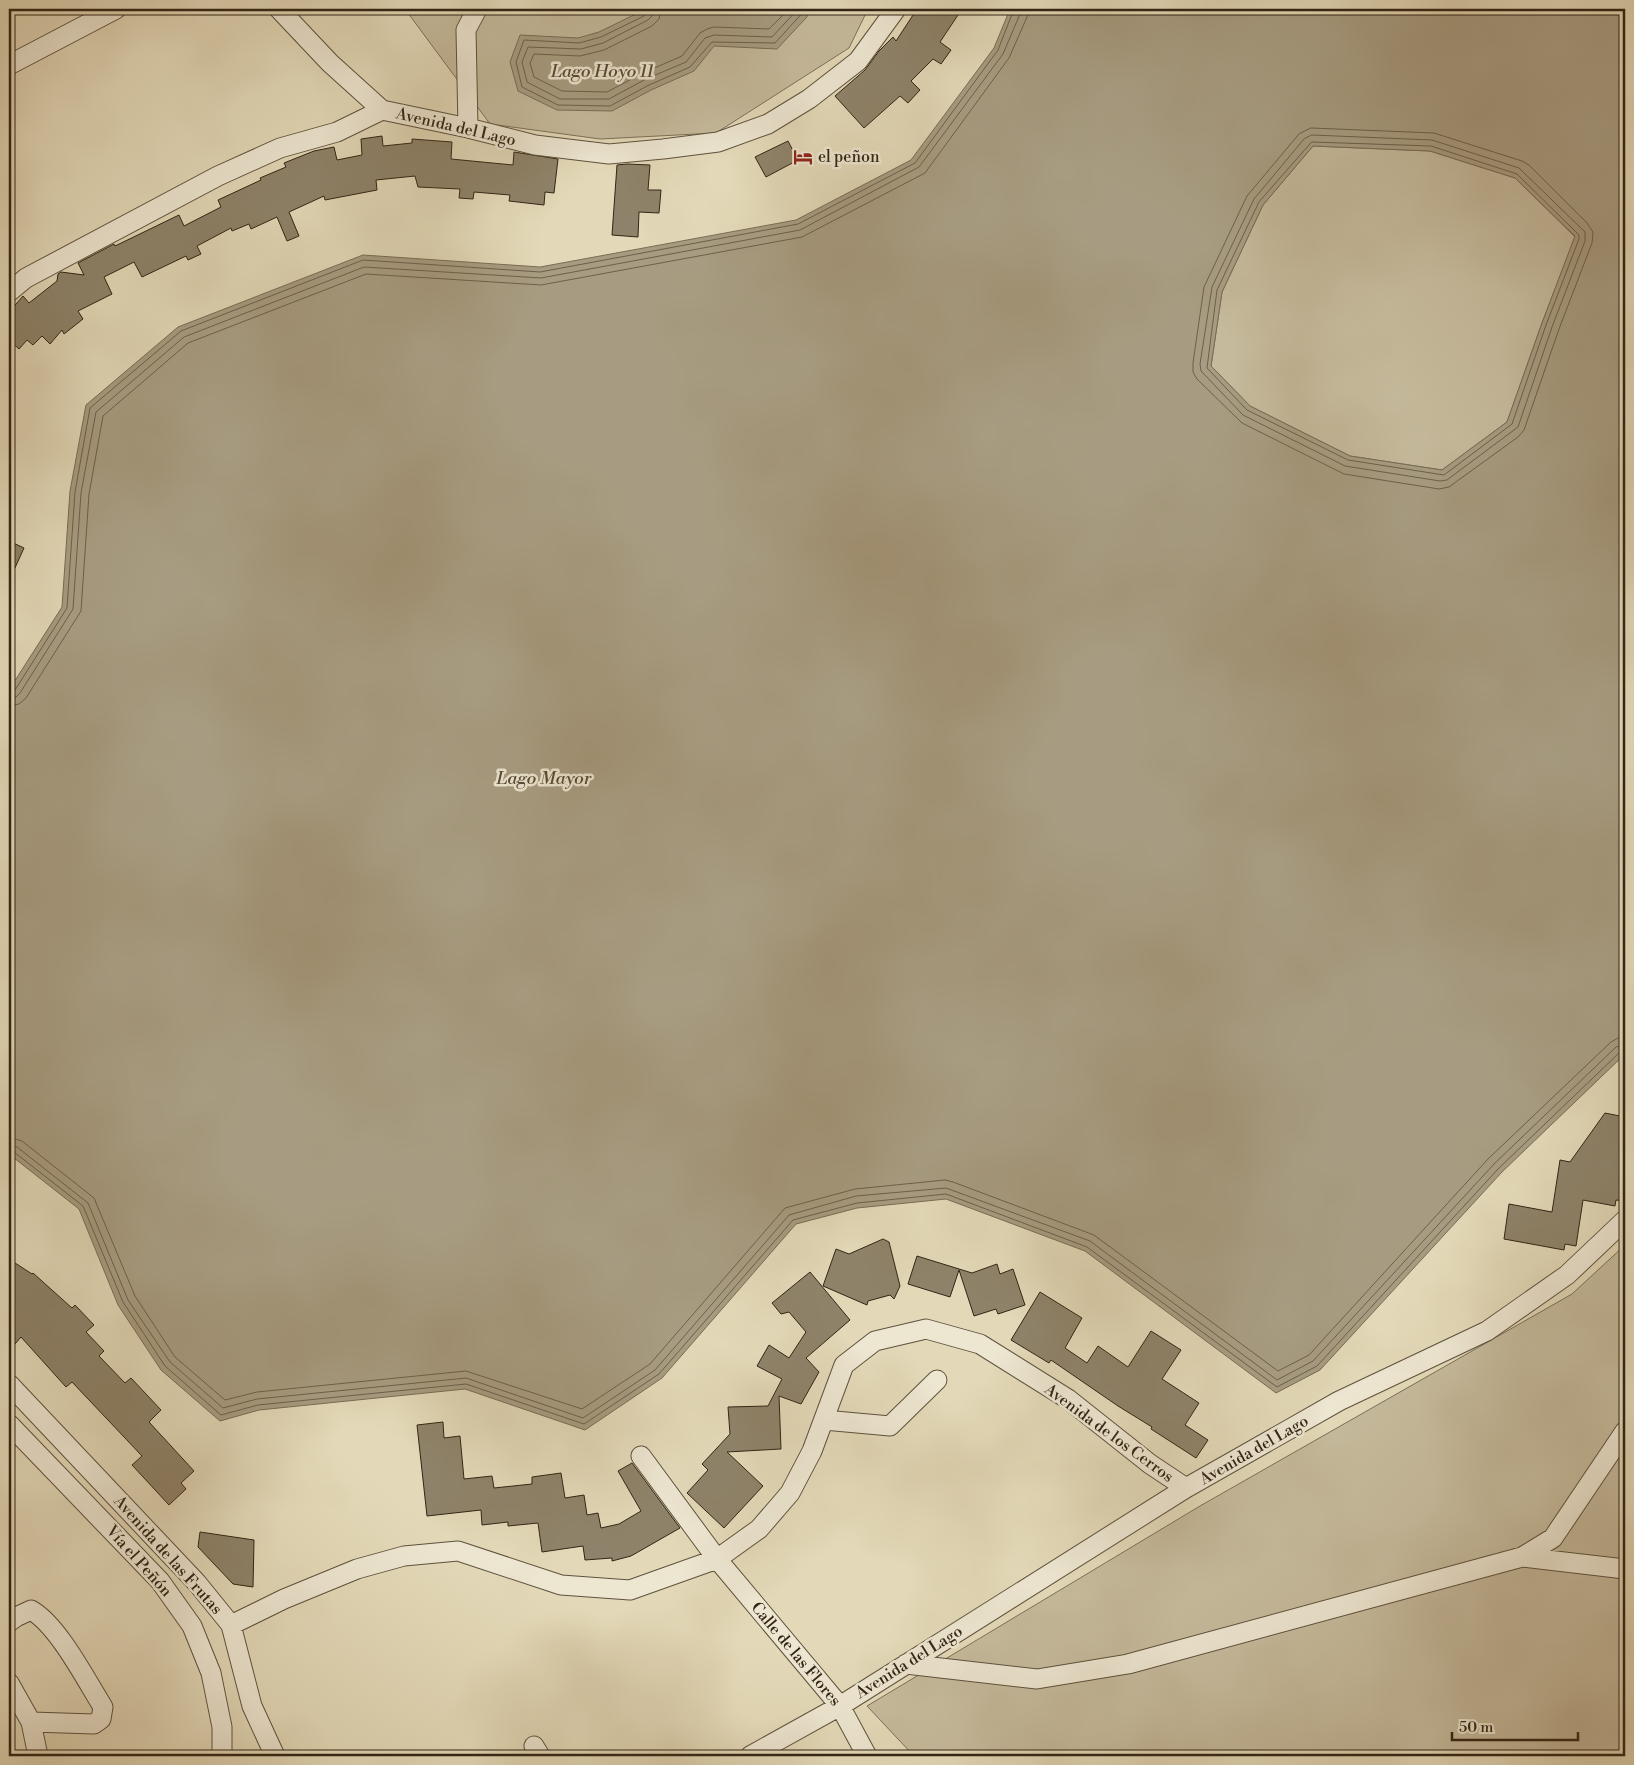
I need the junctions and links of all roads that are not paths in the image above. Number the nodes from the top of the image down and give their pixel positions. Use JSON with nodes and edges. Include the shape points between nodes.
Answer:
{"nodes":[{"id":1,"x":116,"y":9,"type":"edge"},
{"id":2,"x":280,"y":9,"type":"edge"},
{"id":3,"x":477,"y":9,"type":"edge"},
{"id":4,"x":896,"y":9,"type":"edge"},
{"id":5,"x":9,"y":65,"type":"edge"},
{"id":6,"x":382,"y":110,"type":"junction"},
{"id":7,"x":468,"y":128,"type":"junction"},
{"id":8,"x":9,"y":292,"type":"edge"},
{"id":9,"x":1625,"y":1220,"type":"edge"},
{"id":10,"x":937,"y":1380,"type":"dead end"},
{"id":11,"x":9,"y":1384,"type":"edge"},
{"id":12,"x":824,"y":1420,"type":"junction"},
{"id":13,"x":9,"y":1424,"type":"edge"},
{"id":14,"x":1625,"y":1431,"type":"edge"},
{"id":15,"x":641,"y":1456,"type":"dead end"},
{"id":16,"x":1186,"y":1488,"type":"junction"},
{"id":17,"x":1522,"y":1557,"type":"junction"},
{"id":18,"x":717,"y":1559,"type":"junction"},
{"id":19,"x":1625,"y":1569,"type":"edge"},
{"id":20,"x":9,"y":1622,"type":"edge"},
{"id":21,"x":231,"y":1625,"type":"junction"},
{"id":22,"x":906,"y":1664,"type":"junction"},
{"id":23,"x":9,"y":1683,"type":"edge"},
{"id":24,"x":840,"y":1706,"type":"junction"},
{"id":25,"x":31,"y":1722,"type":"junction"},
{"id":26,"x":38,"y":1756,"type":"edge"},
{"id":27,"x":222,"y":1756,"type":"edge"},
{"id":28,"x":275,"y":1756,"type":"edge"},
{"id":29,"x":750,"y":1756,"type":"edge"},
{"id":30,"x":867,"y":1756,"type":"edge"}],
"edges":[{"from":1,"to":5,"type":"street"},
{"from":2,"to":6,"type":"street","via":[[330,63]]},
{"from":3,"to":7,"type":"street","via":[[466,30]]},
{"from":4,"to":7,"type":"street","name":"Avenida del Lago","via":[[858,61],[809,99],[768,124],[718,142],[609,154],[535,145]]},
{"from":6,"to":7,"type":"street","name":"Avenida del Lago"},
{"from":6,"to":8,"type":"street","name":"Avenida del Lago","via":[[337,132],[280,148],[218,176],[26,278]]},
{"from":9,"to":16,"type":"street","name":"Avenida del Lago","via":[[1567,1274],[1487,1331],[1340,1401]]},
{"from":10,"to":12,"type":"street","via":[[890,1426]]},
{"from":11,"to":21,"type":"street","name":"Avenida de las Frutas","via":[[197,1583]]},
{"from":12,"to":16,"type":"street","name":"Avenida de los Cerros","via":[[844,1365],[875,1341],[926,1329],[980,1344],[1068,1399],[1150,1464]]},
{"from":12,"to":18,"type":"street","name":"Avenida de los Cerros","via":[[790,1492],[759,1529]]},
{"from":13,"to":27,"type":"street","name":"Vía el Peñón","via":[[160,1581],[192,1626],[211,1673],[222,1727]]},
{"from":14,"to":17,"type":"street","via":[[1552,1538]]},
{"from":15,"to":18,"type":"street","name":"Calle de las Flores"},
{"from":16,"to":22,"type":"street","name":"Avenida del Lago"},
{"from":17,"to":19,"type":"street"},
{"from":17,"to":22,"type":"street","via":[[1128,1664],[1036,1679]]},
{"from":18,"to":21,"type":"street","name":"Avenida de los Cerros","via":[[630,1590],[561,1585],[458,1551],[404,1556],[348,1573]]},
{"from":18,"to":24,"type":"street","name":"Calle de las Flores"},
{"from":20,"to":25,"type":"street","via":[[31,1610],[40,1615],[66,1647],[103,1707],[101,1718],[94,1724]]},
{"from":21,"to":28,"type":"street","name":"Avenida de las Frutas","via":[[252,1706]]},
{"from":22,"to":24,"type":"street","name":"Avenida del Lago"},
{"from":23,"to":25,"type":"street"},
{"from":24,"to":29,"type":"street","name":"Avenida del Lago"},
{"from":24,"to":30,"type":"street","name":"Calle de las Flores"},
{"from":25,"to":26,"type":"street"}]}
